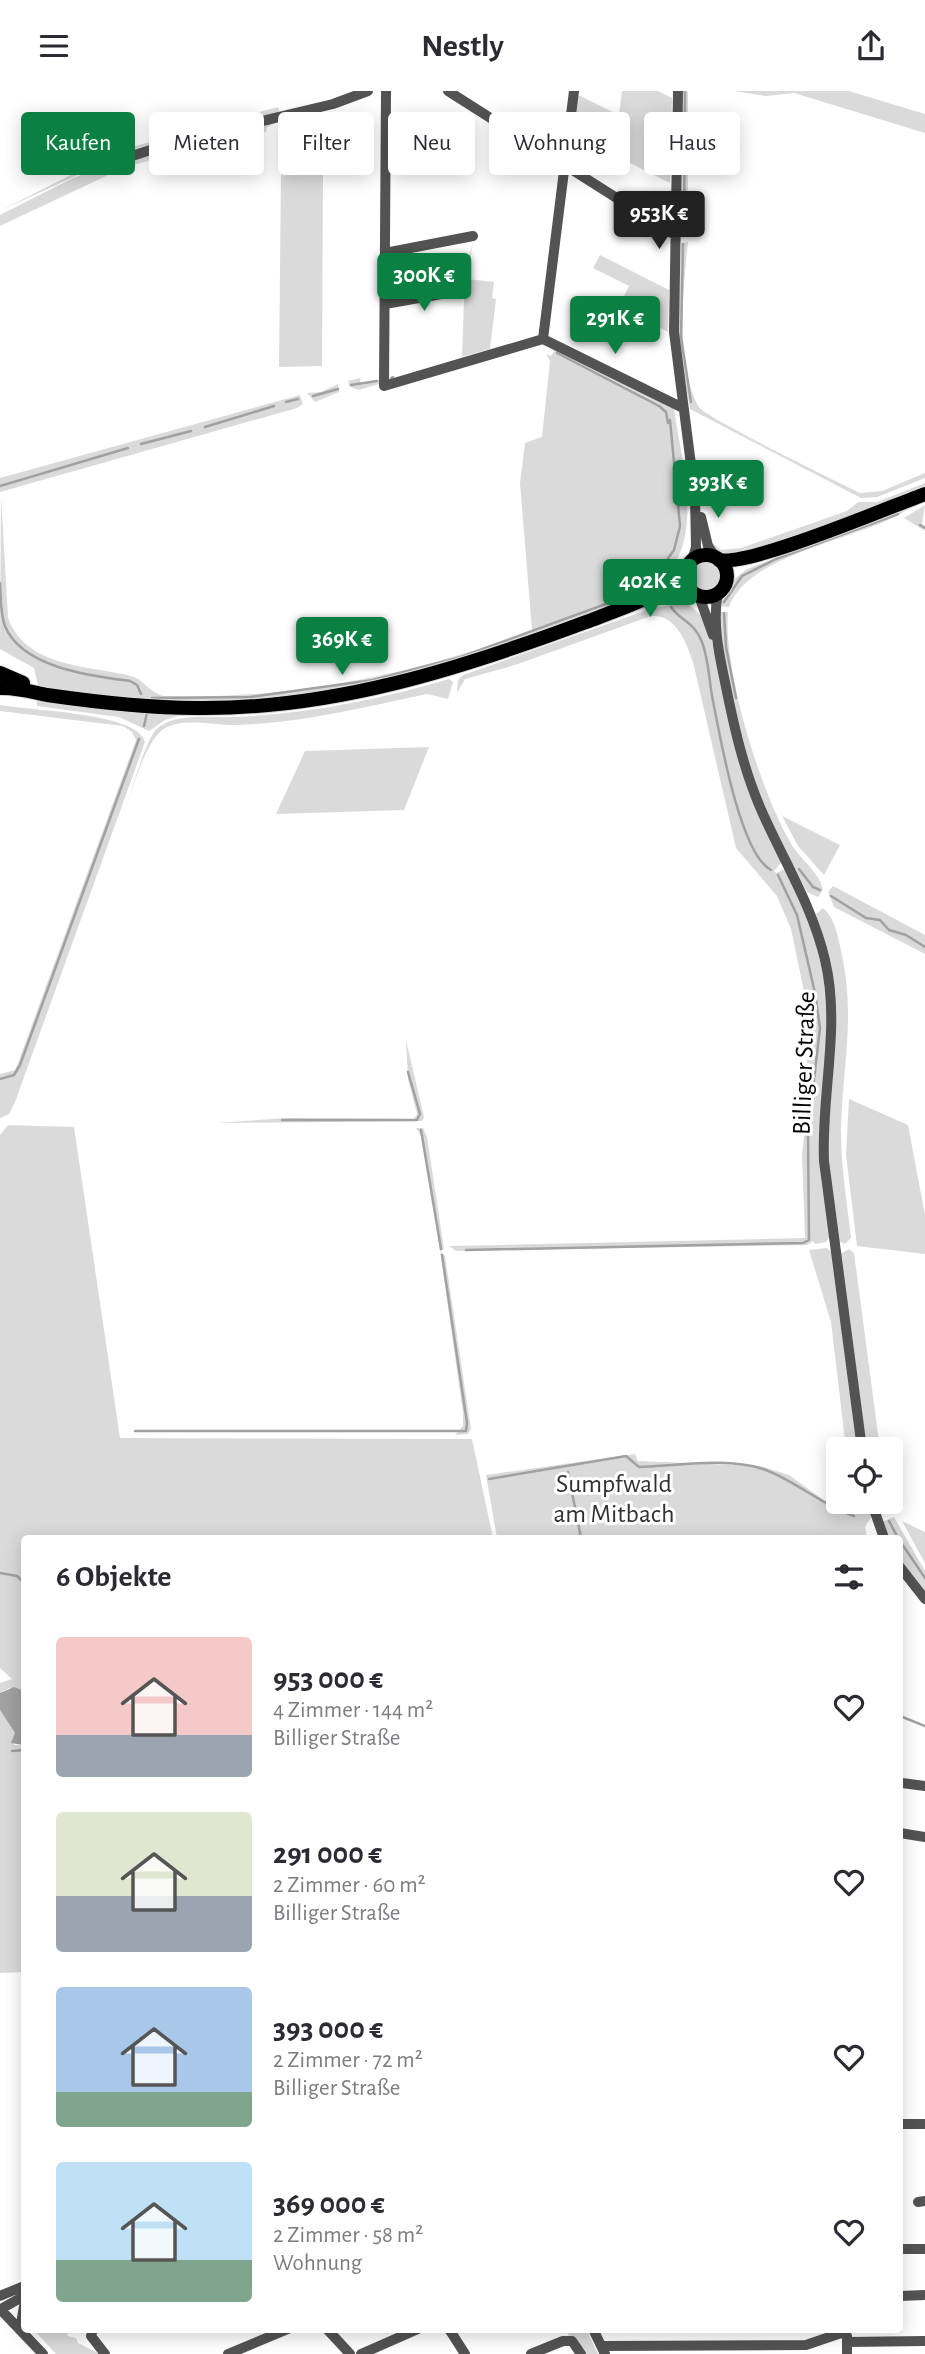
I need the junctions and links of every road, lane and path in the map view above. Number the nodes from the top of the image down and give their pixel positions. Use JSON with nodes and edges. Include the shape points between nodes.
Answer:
{"nodes":[{"id":1,"x":368,"y":91,"type":"edge"},
{"id":2,"x":386,"y":91,"type":"edge"},
{"id":3,"x":448,"y":91,"type":"edge"},
{"id":4,"x":574,"y":91,"type":"edge"},
{"id":5,"x":678,"y":91,"type":"edge"},
{"id":6,"x":572,"y":112,"type":"edge"},
{"id":7,"x":489,"y":117,"type":"edge"},
{"id":8,"x":135,"y":155,"type":"edge"},
{"id":9,"x":565,"y":175,"type":"edge"},
{"id":10,"x":582,"y":175,"type":"edge"},
{"id":11,"x":675,"y":235,"type":"junction"},
{"id":12,"x":473,"y":236,"type":"dead end"},
{"id":13,"x":385,"y":253,"type":"junction"},
{"id":14,"x":452,"y":289,"type":"dead end"},
{"id":15,"x":384,"y":304,"type":"junction"},
{"id":16,"x":543,"y":339,"type":"junction"},
{"id":17,"x":683,"y":408,"type":"junction"},
{"id":18,"x":925,"y":494,"type":"edge"},
{"id":19,"x":695,"y":496,"type":"junction"},
{"id":20,"x":800,"y":541,"type":"junction"},
{"id":21,"x":717,"y":558,"type":"junction"},
{"id":22,"x":689,"y":567,"type":"junction"},
{"id":23,"x":727,"y":580,"type":"junction"},
{"id":24,"x":719,"y":593,"type":"junction"},
{"id":25,"x":695,"y":594,"type":"junction"},
{"id":26,"x":604,"y":615,"type":"junction"},
{"id":27,"x":719,"y":654,"type":"junction"},
{"id":28,"x":0,"y":674,"type":"edge"},
{"id":29,"x":0,"y":688,"type":"edge"},
{"id":30,"x":71,"y":697,"type":"junction"},
{"id":31,"x":860,"y":1437,"type":"edge"},
{"id":32,"x":876,"y":1514,"type":"edge"},
{"id":33,"x":883,"y":1535,"type":"edge"},
{"id":34,"x":903,"y":1571,"type":"edge"},
{"id":35,"x":925,"y":1599,"type":"edge"},
{"id":36,"x":903,"y":1783,"type":"edge"},
{"id":37,"x":925,"y":1786,"type":"edge"},
{"id":38,"x":903,"y":1833,"type":"edge"},
{"id":39,"x":925,"y":1837,"type":"edge"},
{"id":40,"x":903,"y":2124,"type":"edge"},
{"id":41,"x":925,"y":2124,"type":"edge"},
{"id":42,"x":903,"y":2249,"type":"edge"},
{"id":43,"x":925,"y":2249,"type":"edge"},
{"id":44,"x":21,"y":2287,"type":"edge"},
{"id":45,"x":903,"y":2295,"type":"edge"},
{"id":46,"x":925,"y":2295,"type":"edge"},
{"id":47,"x":0,"y":2296,"type":"edge"},
{"id":48,"x":21,"y":2298,"type":"edge"},
{"id":49,"x":0,"y":2309,"type":"edge"},
{"id":50,"x":21,"y":2324,"type":"edge"},
{"id":51,"x":20,"y":2330,"type":"joint"},
{"id":52,"x":23,"y":2333,"type":"edge"},
{"id":53,"x":92,"y":2333,"type":"edge"},
{"id":54,"x":278,"y":2333,"type":"edge"},
{"id":55,"x":331,"y":2333,"type":"edge"},
{"id":56,"x":409,"y":2333,"type":"edge"},
{"id":57,"x":454,"y":2333,"type":"edge"},
{"id":58,"x":595,"y":2333,"type":"edge"},
{"id":59,"x":847,"y":2334,"type":"edge"},
{"id":60,"x":925,"y":2341,"type":"edge"},
{"id":61,"x":603,"y":2350,"type":"edge"},
{"id":62,"x":43,"y":2354,"type":"edge"},
{"id":63,"x":105,"y":2354,"type":"edge"},
{"id":64,"x":228,"y":2354,"type":"edge"},
{"id":65,"x":350,"y":2354,"type":"edge"},
{"id":66,"x":361,"y":2354,"type":"edge"},
{"id":67,"x":465,"y":2354,"type":"edge"},
{"id":68,"x":531,"y":2354,"type":"edge"},
{"id":69,"x":581,"y":2354,"type":"edge"},
{"id":70,"x":847,"y":2354,"type":"edge"}],
"edges":[{"from":1,"to":8,"type":"street"},
{"from":2,"to":13,"type":"street"},
{"from":3,"to":7,"type":"street"},
{"from":4,"to":6,"type":"street"},
{"from":5,"to":11,"type":"street"},
{"from":9,"to":16,"type":"street"},
{"from":10,"to":11,"type":"street"},
{"from":11,"to":17,"type":"street","via":[[674,332]]},
{"from":12,"to":13,"type":"street"},
{"from":13,"to":15,"type":"street"},
{"from":14,"to":15,"type":"street"},
{"from":15,"to":16,"type":"street","via":[[384,386]]},
{"from":16,"to":17,"type":"street"},
{"from":17,"to":19,"type":"street"},
{"from":18,"to":20,"type":"main road"},
{"from":19,"to":21,"type":"street","via":[[708,546]]},
{"from":19,"to":22,"type":"street","via":[[696,547]]},
{"from":20,"to":21,"type":"main road","via":[[735,561]]},
{"from":20,"to":23,"type":"main road","via":[[741,568]]},
{"from":21,"to":22,"type":"main road","via":[[702,556]]},
{"from":21,"to":23,"type":"main road","via":[[725,567]]},
{"from":22,"to":25,"type":"main road","via":[[686,583]]},
{"from":22,"to":26,"type":"main road","via":[[671,584]]},
{"from":23,"to":24,"type":"main road"},
{"from":24,"to":25,"type":"main road","via":[[708,597]]},
{"from":24,"to":27,"type":"street","name":"Billiger Straße"},
{"from":25,"to":26,"type":"main road","via":[[671,594]]},
{"from":25,"to":27,"type":"street","name":"Billiger Straße"},
{"from":26,"to":30,"type":"main road","via":[[445,670],[323,699],[195,708]]},
{"from":27,"to":31,"type":"street","name":"Billiger Straße","via":[[747,774],[807,905],[828,973],[832,1032],[824,1161]]},
{"from":28,"to":30,"type":"main road"},
{"from":29,"to":30,"type":"main road"},
{"from":32,"to":33,"type":"street"},
{"from":34,"to":35,"type":"street"},
{"from":36,"to":37,"type":"street"},
{"from":38,"to":39,"type":"street"},
{"from":40,"to":41,"type":"street"},
{"from":42,"to":43,"type":"street"},
{"from":44,"to":47,"type":"street"},
{"from":45,"to":46,"type":"street"},
{"from":48,"to":49,"type":"street"},
{"from":49,"to":51,"type":"street"},
{"from":50,"to":51,"type":"street"},
{"from":52,"to":62,"type":"street"},
{"from":53,"to":63,"type":"street"},
{"from":54,"to":64,"type":"street"},
{"from":55,"to":65,"type":"street"},
{"from":56,"to":66,"type":"street"},
{"from":57,"to":67,"type":"street"},
{"from":58,"to":61,"type":"street"},
{"from":59,"to":60,"type":"street"},
{"from":59,"to":61,"type":"street","via":[[806,2345]]},
{"from":59,"to":70,"type":"street"},
{"from":68,"to":69,"type":"street","via":[[572,2341]]}]}
